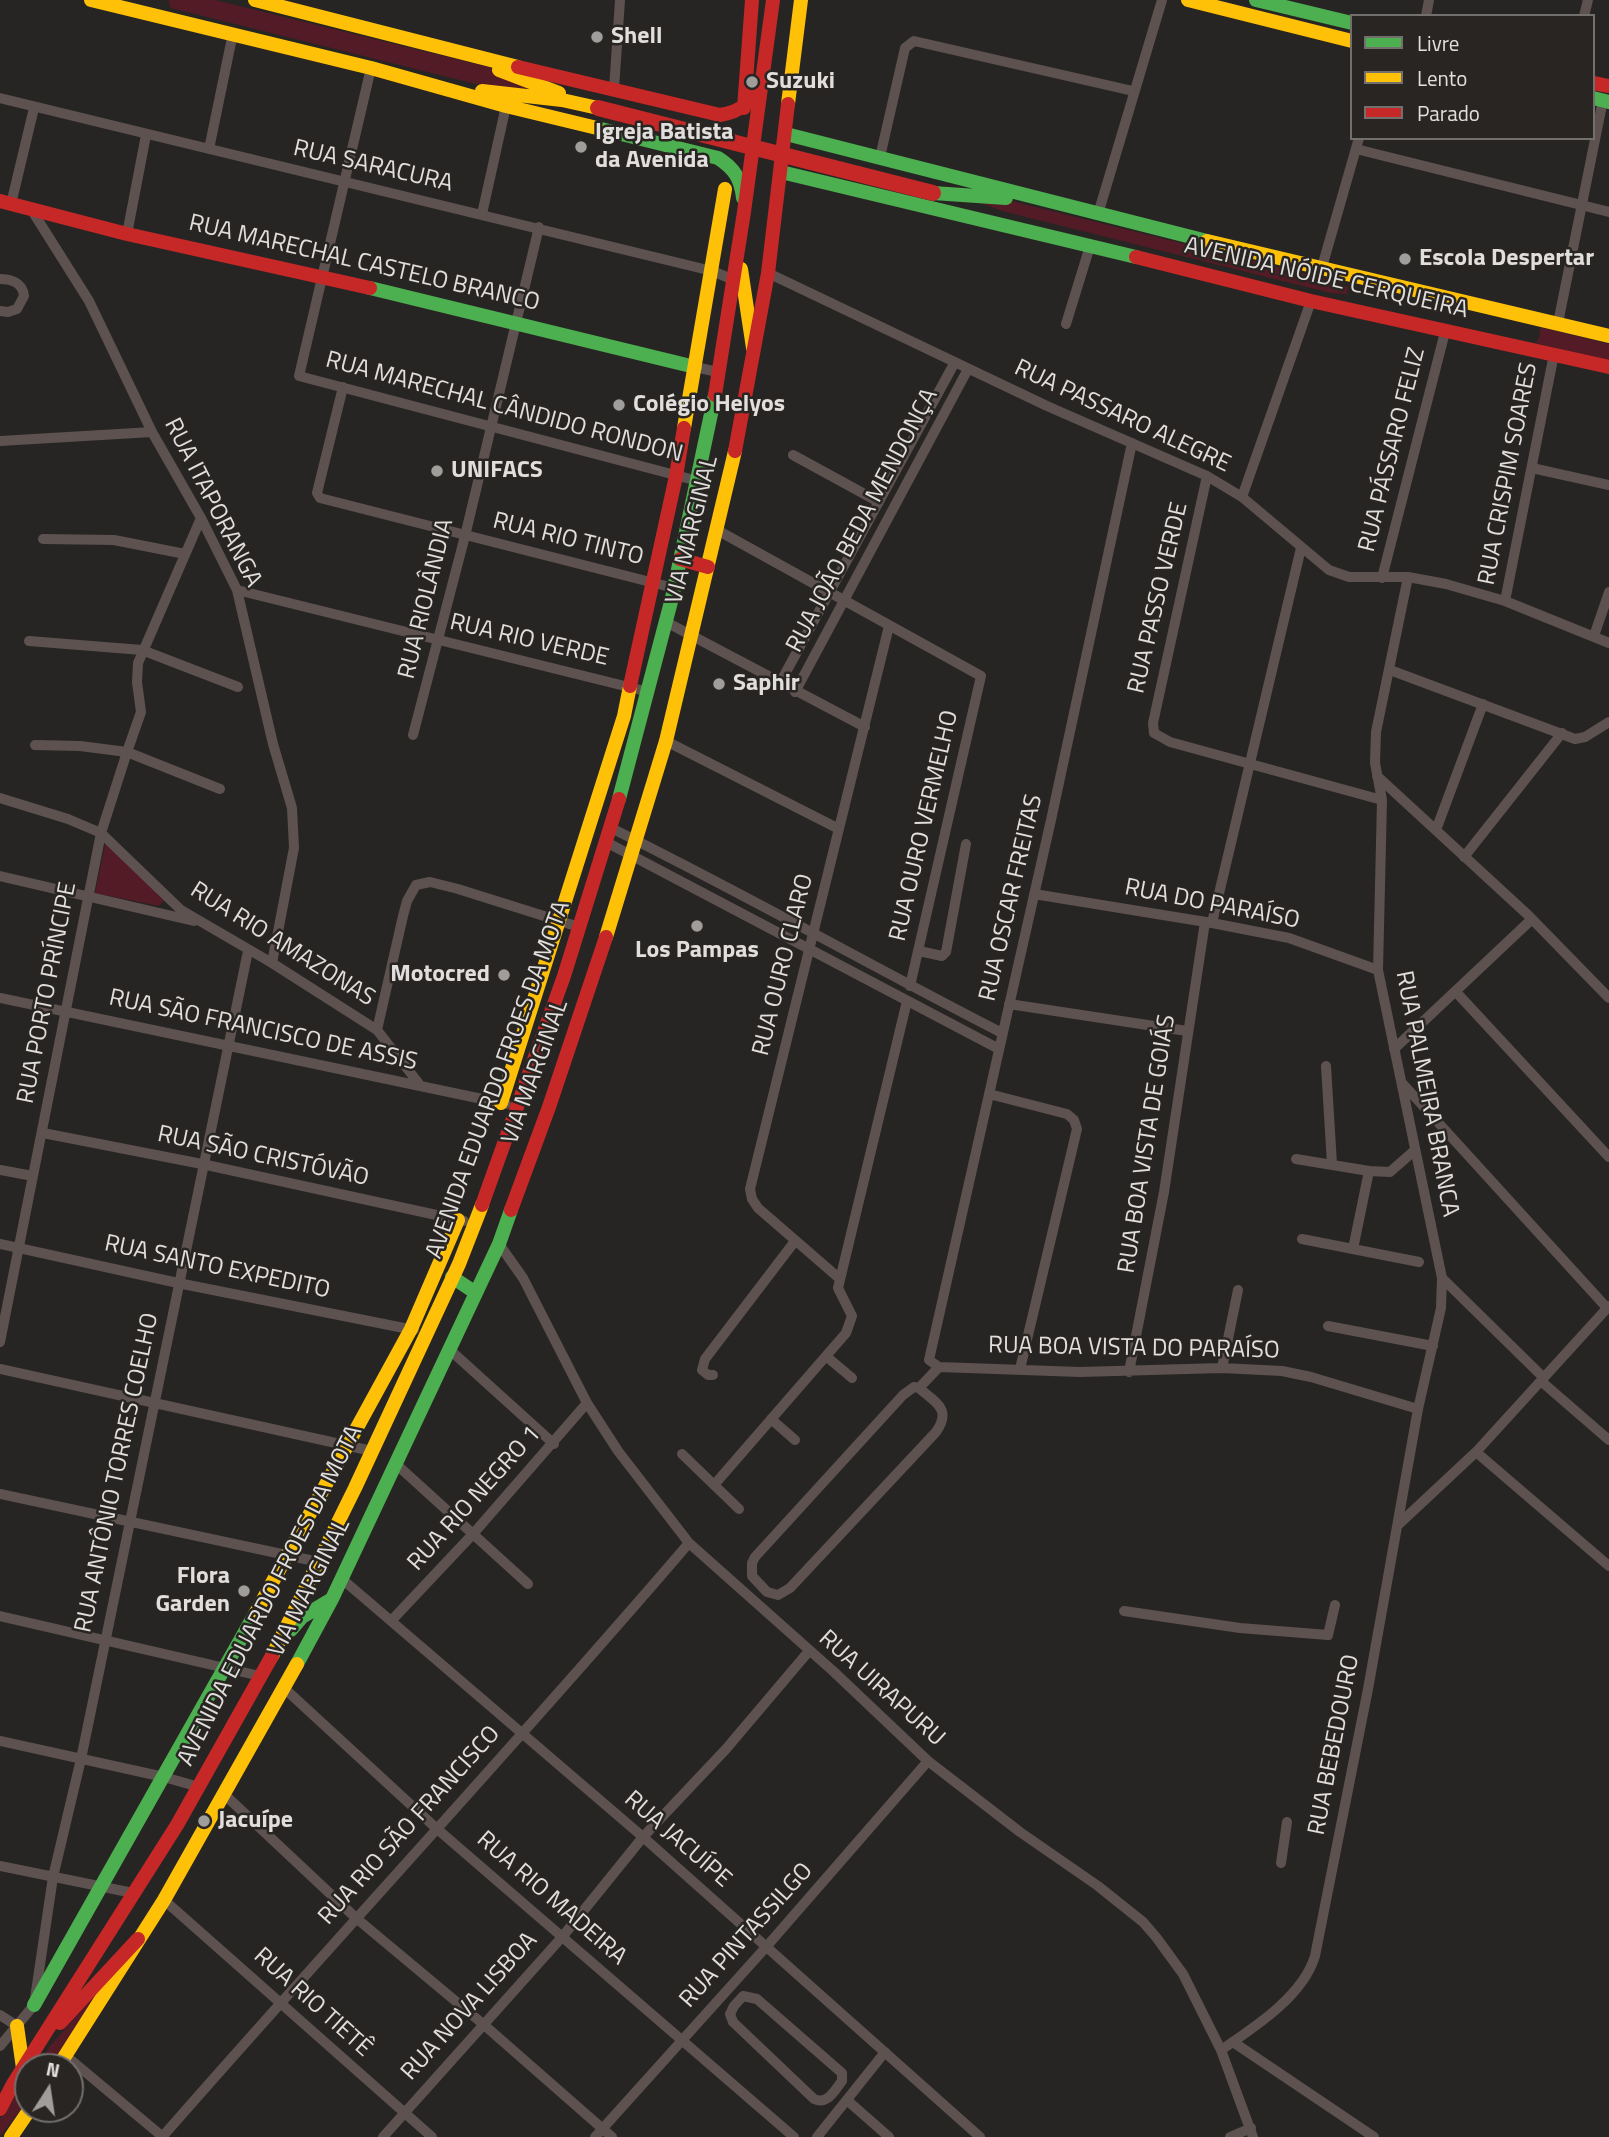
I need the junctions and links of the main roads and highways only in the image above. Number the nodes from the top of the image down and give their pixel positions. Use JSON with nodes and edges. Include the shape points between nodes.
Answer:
{"nodes":[{"id":1,"x":91,"y":0,"type":"edge"},
{"id":2,"x":255,"y":0,"type":"edge"},
{"id":3,"x":752,"y":0,"type":"edge"},
{"id":4,"x":773,"y":0,"type":"edge"},
{"id":5,"x":785,"y":0,"type":"edge"},
{"id":6,"x":801,"y":0,"type":"edge"},
{"id":7,"x":1188,"y":0,"type":"edge"},
{"id":8,"x":1256,"y":0,"type":"edge"},
{"id":9,"x":1298,"y":5,"type":"edge"},
{"id":10,"x":1350,"y":22,"type":"edge"},
{"id":11,"x":770,"y":34,"type":"junction"},
{"id":12,"x":1350,"y":40,"type":"edge"},
{"id":13,"x":468,"y":55,"type":"junction"},
{"id":14,"x":766,"y":68,"type":"junction"},
{"id":15,"x":447,"y":88,"type":"junction"},
{"id":16,"x":598,"y":108,"type":"junction"},
{"id":17,"x":744,"y":108,"type":"junction"},
{"id":18,"x":720,"y":115,"type":"junction"},
{"id":19,"x":786,"y":134,"type":"junction"},
{"id":20,"x":812,"y":141,"type":"junction"},
{"id":21,"x":710,"y":155,"type":"junction"},
{"id":22,"x":781,"y":172,"type":"junction"},
{"id":23,"x":803,"y":176,"type":"junction"},
{"id":24,"x":725,"y":189,"type":"dead end"},
{"id":25,"x":933,"y":193,"type":"junction"},
{"id":26,"x":6,"y":202,"type":"edge"},
{"id":27,"x":1047,"y":202,"type":"junction"},
{"id":28,"x":744,"y":213,"type":"junction"},
{"id":29,"x":1033,"y":230,"type":"junction"},
{"id":30,"x":739,"y":253,"type":"junction"},
{"id":31,"x":1609,"y":336,"type":"edge"},
{"id":32,"x":753,"y":348,"type":"junction"},
{"id":33,"x":695,"y":367,"type":"junction"},
{"id":34,"x":1609,"y":368,"type":"edge"},
{"id":35,"x":680,"y":559,"type":"junction"},
{"id":36,"x":708,"y":567,"type":"junction"},
{"id":37,"x":509,"y":1105,"type":"junction"},
{"id":38,"x":467,"y":1222,"type":"junction"},
{"id":39,"x":452,"y":1277,"type":"junction"},
{"id":40,"x":476,"y":1293,"type":"junction"},
{"id":41,"x":418,"y":1331,"type":"junction"},
{"id":42,"x":332,"y":1599,"type":"junction"},
{"id":43,"x":273,"y":1651,"type":"junction"},
{"id":44,"x":138,"y":1940,"type":"junction"},
{"id":45,"x":34,"y":2005,"type":"road end"},
{"id":46,"x":17,"y":2026,"type":"road end"},
{"id":47,"x":46,"y":2034,"type":"junction"},
{"id":48,"x":21,"y":2053,"type":"edge"},
{"id":49,"x":33,"y":2053,"type":"edge"},
{"id":50,"x":67,"y":2053,"type":"edge"},
{"id":51,"x":13,"y":2084,"type":"joint"},
{"id":52,"x":0,"y":2097,"type":"edge"},
{"id":53,"x":0,"y":2109,"type":"edge"}],
"edges":[{"from":1,"to":15,"type":"main road"},
{"from":2,"to":13,"type":"main road"},
{"from":3,"to":17,"type":"main road"},
{"from":4,"to":11,"type":"main road","name":"AVENIDA EDUARDO FROES DA MOTA"},
{"from":5,"to":11,"type":"main road"},
{"from":6,"to":19,"type":"main road","name":"VIA MARGINAL"},
{"from":7,"to":12,"type":"main road"},
{"from":8,"to":9,"type":"main road"},
{"from":9,"to":10,"type":"main road"},
{"from":11,"to":14,"type":"main road","name":"AVENIDA EDUARDO FROES DA MOTA"},
{"from":13,"to":16,"type":"main road"},
{"from":13,"to":18,"type":"main road"},
{"from":14,"to":17,"type":"main road","via":[[758,91]]},
{"from":14,"to":28,"type":"main road","name":"AVENIDA EDUARDO FROES DA MOTA"},
{"from":15,"to":16,"type":"main road","via":[[535,96]]},
{"from":15,"to":21,"type":"main road"},
{"from":16,"to":25,"type":"main road","bridge":true},
{"from":17,"to":18,"type":"main road"},
{"from":18,"to":21,"type":"main road","via":[[722,141]]},
{"from":19,"to":20,"type":"main road","name":"AVENIDA NÓIDE CERQUEIRA"},
{"from":19,"to":22,"type":"main road","name":"VIA MARGINAL"},
{"from":20,"to":23,"type":"main road","via":[[799,144],[790,155]]},
{"from":20,"to":27,"type":"main road","name":"AVENIDA NÓIDE CERQUEIRA"},
{"from":21,"to":28,"type":"main road","via":[[738,173]]},
{"from":22,"to":23,"type":"main road","name":"AVENIDA NÓIDE CERQUEIRA"},
{"from":22,"to":32,"type":"main road","name":"VIA MARGINAL"},
{"from":23,"to":29,"type":"main road","name":"AVENIDA NÓIDE CERQUEIRA"},
{"from":24,"to":33,"type":"main road"},
{"from":25,"to":27,"type":"main road","name":"AVENIDA NÓIDE CERQUEIRA"},
{"from":25,"to":29,"type":"main road","name":"AVENIDA NÓIDE CERQUEIRA"},
{"from":26,"to":33,"type":"main road","name":"RUA MARECHAL CASTELO BRANCO"},
{"from":27,"to":31,"type":"main road","name":"AVENIDA NÓIDE CERQUEIRA"},
{"from":28,"to":30,"type":"main road","name":"AVENIDA EDUARDO FROES DA MOTA"},
{"from":29,"to":34,"type":"main road","name":"AVENIDA NÓIDE CERQUEIRA","via":[[1311,301]]},
{"from":30,"to":32,"type":"main road"},
{"from":30,"to":35,"type":"main road","name":"AVENIDA EDUARDO FROES DA MOTA"},
{"from":32,"to":36,"type":"main road","name":"VIA MARGINAL","via":[[742,423]]},
{"from":33,"to":37,"type":"main road","via":[[631,687]]},
{"from":35,"to":36,"type":"main road"},
{"from":35,"to":37,"type":"main road","name":"AVENIDA EDUARDO FROES DA MOTA","via":[[649,692],[579,928]]},
{"from":36,"to":40,"type":"main road","name":"VIA MARGINAL","via":[[666,741],[588,995],[499,1244]]},
{"from":37,"to":38,"type":"main road","name":"AVENIDA EDUARDO FROES DA MOTA"},
{"from":38,"to":39,"type":"main road","name":"AVENIDA EDUARDO FROES DA MOTA"},
{"from":38,"to":41,"type":"main road"},
{"from":39,"to":40,"type":"main road"},
{"from":39,"to":41,"type":"main road","name":"AVENIDA EDUARDO FROES DA MOTA"},
{"from":40,"to":42,"type":"main road","name":"VIA MARGINAL"},
{"from":41,"to":43,"type":"main road","name":"AVENIDA EDUARDO FROES DA MOTA","via":[[372,1451]]},
{"from":41,"to":45,"type":"main road","via":[[346,1443],[226,1667]]},
{"from":42,"to":43,"type":"main road","via":[[302,1617]]},
{"from":42,"to":44,"type":"main road","name":"VIA MARGINAL","via":[[225,1795]]},
{"from":43,"to":47,"type":"main road","name":"AVENIDA EDUARDO FROES DA MOTA","via":[[199,1787]]},
{"from":44,"to":47,"type":"main road","via":[[68,2017]]},
{"from":44,"to":50,"type":"main road","name":"VIA MARGINAL"},
{"from":46,"to":48,"type":"main road"},
{"from":47,"to":49,"type":"main road","name":"AVENIDA EDUARDO FROES DA MOTA"},
{"from":51,"to":52,"type":"main road","name":"AVENIDA EDUARDO FROES DA MOTA"},
{"from":51,"to":53,"type":"main road","name":"AVENIDA EDUARDO FROES DA MOTA"}]}
